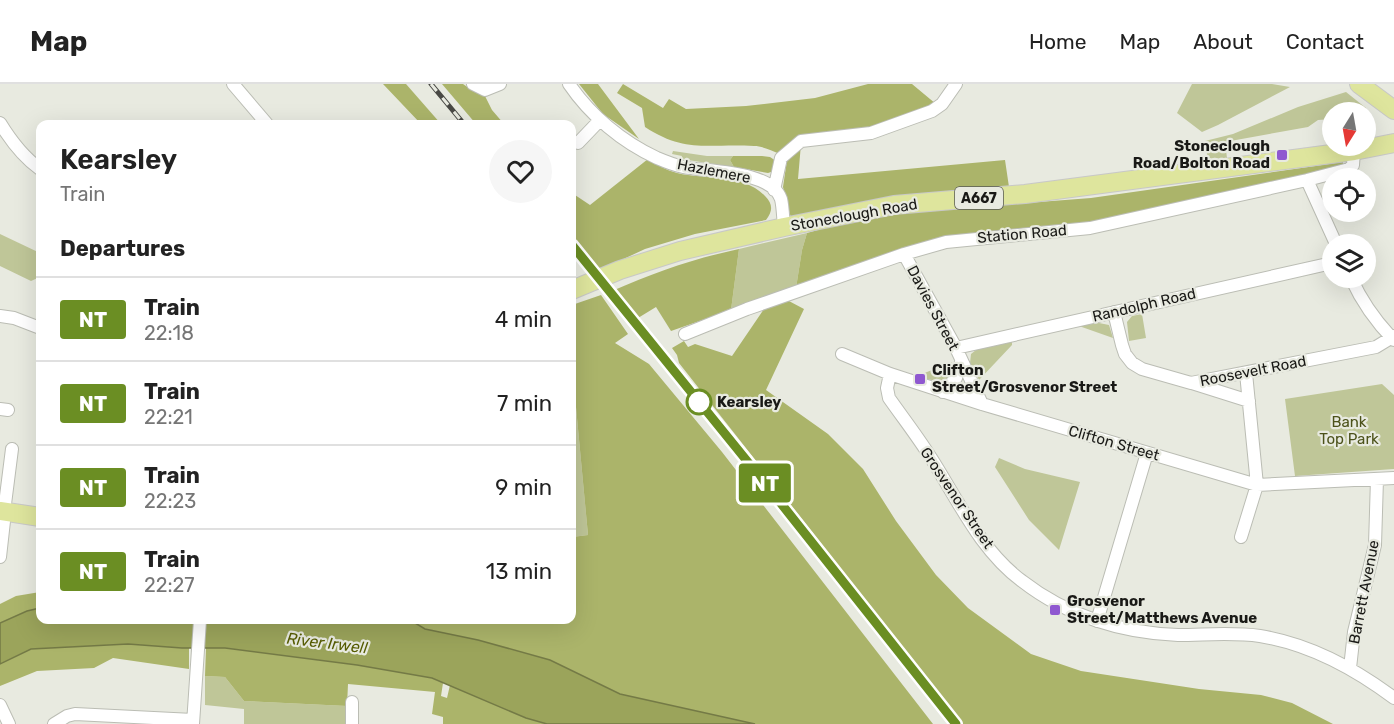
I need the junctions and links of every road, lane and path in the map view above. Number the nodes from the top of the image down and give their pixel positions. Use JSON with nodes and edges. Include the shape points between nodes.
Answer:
{"nodes":[{"id":1,"x":233,"y":84,"type":"edge"},
{"id":2,"x":473,"y":84,"type":"edge"},
{"id":3,"x":500,"y":84,"type":"edge"},
{"id":4,"x":569,"y":84,"type":"edge"},
{"id":5,"x":956,"y":84,"type":"edge"},
{"id":6,"x":1359,"y":84,"type":"edge"},
{"id":7,"x":1394,"y":110,"type":"edge"},
{"id":8,"x":264,"y":120,"type":"edge"},
{"id":9,"x":600,"y":120,"type":"junction"},
{"id":10,"x":0,"y":123,"type":"edge"},
{"id":11,"x":1394,"y":143,"type":"edge"},
{"id":12,"x":578,"y":145,"type":"edge"},
{"id":13,"x":1376,"y":147,"type":"edge"},
{"id":14,"x":1322,"y":155,"type":"edge"},
{"id":15,"x":1354,"y":156,"type":"edge"},
{"id":16,"x":36,"y":165,"type":"edge"},
{"id":17,"x":1307,"y":180,"type":"junction"},
{"id":18,"x":774,"y":190,"type":"junction"},
{"id":19,"x":784,"y":227,"type":"junction"},
{"id":20,"x":1331,"y":234,"type":"edge"},
{"id":21,"x":904,"y":254,"type":"junction"},
{"id":22,"x":1322,"y":265,"type":"edge"},
{"id":23,"x":576,"y":288,"type":"edge"},
{"id":24,"x":1355,"y":288,"type":"edge"},
{"id":25,"x":1114,"y":312,"type":"junction"},
{"id":26,"x":0,"y":316,"type":"edge"},
{"id":27,"x":36,"y":326,"type":"edge"},
{"id":28,"x":685,"y":334,"type":"dead end"},
{"id":29,"x":1393,"y":338,"type":"edge"},
{"id":30,"x":956,"y":348,"type":"junction"},
{"id":31,"x":842,"y":354,"type":"dead end"},
{"id":32,"x":962,"y":362,"type":"junction"},
{"id":33,"x":1246,"y":373,"type":"junction"},
{"id":34,"x":890,"y":374,"type":"junction"},
{"id":35,"x":1191,"y":383,"type":"junction"},
{"id":36,"x":944,"y":392,"type":"junction"},
{"id":37,"x":1249,"y":401,"type":"junction"},
{"id":38,"x":982,"y":404,"type":"junction"},
{"id":39,"x":12,"y":449,"type":"dead end"},
{"id":40,"x":1147,"y":453,"type":"junction"},
{"id":41,"x":1394,"y":478,"type":"edge"},
{"id":42,"x":1377,"y":479,"type":"junction"},
{"id":43,"x":1257,"y":485,"type":"junction"},
{"id":44,"x":3,"y":512,"type":"edge"},
{"id":45,"x":36,"y":516,"type":"edge"},
{"id":46,"x":1241,"y":537,"type":"dead end"},
{"id":47,"x":0,"y":555,"type":"edge"},
{"id":48,"x":1097,"y":621,"type":"junction"},
{"id":49,"x":200,"y":624,"type":"edge"},
{"id":50,"x":1350,"y":668,"type":"junction"},
{"id":51,"x":1394,"y":698,"type":"edge"},
{"id":52,"x":352,"y":702,"type":"dead end"},
{"id":53,"x":1,"y":708,"type":"edge"},
{"id":54,"x":104,"y":719,"type":"edge"},
{"id":55,"x":193,"y":722,"type":"edge"},
{"id":56,"x":9,"y":724,"type":"edge"},
{"id":57,"x":54,"y":724,"type":"edge"},
{"id":58,"x":352,"y":724,"type":"edge"}],
"edges":[{"from":1,"to":8,"type":"street"},
{"from":2,"to":3,"type":"street","via":[[485,90]]},
{"from":4,"to":9,"type":"street","name":"Hazlemere"},
{"from":5,"to":18,"type":"street","via":[[932,111],[858,136],[801,141],[781,158]]},
{"from":6,"to":7,"type":"main road"},
{"from":9,"to":12,"type":"street"},
{"from":9,"to":18,"type":"street","name":"Hazlemere","via":[[657,158],[682,166],[745,175]]},
{"from":10,"to":16,"type":"street"},
{"from":11,"to":13,"type":"main road","name":"Stoneclough Road","number":"A667"},
{"from":14,"to":19,"type":"main road","name":"Stoneclough Road","number":"A667","via":[[1025,194],[894,205]]},
{"from":15,"to":17,"type":"street","name":"Station Road","via":[[1349,169]]},
{"from":17,"to":20,"type":"street"},
{"from":17,"to":21,"type":"street","name":"Station Road","via":[[1090,228],[946,242]]},
{"from":18,"to":19,"type":"street","via":[[780,198]]},
{"from":19,"to":23,"type":"main road","name":"Stoneclough Road","number":"A667","via":[[680,251]]},
{"from":21,"to":28,"type":"street","name":"Station Road"},
{"from":21,"to":30,"type":"street","name":"Davies Street"},
{"from":22,"to":25,"type":"street","name":"Randolph Road"},
{"from":24,"to":29,"type":"street","via":[[1370,313]]},
{"from":25,"to":30,"type":"street","name":"Randolph Road"},
{"from":25,"to":35,"type":"street","name":"Roosevelt Road","via":[[1125,354],[1132,363]]},
{"from":26,"to":27,"type":"street"},
{"from":29,"to":33,"type":"street","name":"Roosevelt Road","via":[[1376,347]]},
{"from":30,"to":32,"type":"street","name":"Davies Street"},
{"from":31,"to":34,"type":"street","name":"Clifton Street"},
{"from":32,"to":36,"type":"street","name":"Davies Street","via":[[956,378]]},
{"from":32,"to":38,"type":"street","name":"Davies Street"},
{"from":33,"to":35,"type":"street","name":"Roosevelt Road"},
{"from":33,"to":37,"type":"street"},
{"from":34,"to":36,"type":"street","name":"Clifton Street"},
{"from":34,"to":48,"type":"street","name":"Grosvenor Street","via":[[889,398],[977,534],[1020,580],[1050,600]]},
{"from":35,"to":37,"type":"street"},
{"from":36,"to":38,"type":"street","name":"Clifton Street"},
{"from":37,"to":43,"type":"street"},
{"from":38,"to":40,"type":"street","name":"Clifton Street"},
{"from":39,"to":44,"type":"street"},
{"from":40,"to":43,"type":"street","name":"Clifton Street"},
{"from":40,"to":48,"type":"street"},
{"from":41,"to":42,"type":"street","name":"Clifton Street"},
{"from":42,"to":43,"type":"street","name":"Clifton Street"},
{"from":42,"to":50,"type":"street","name":"Barrett Avenue","via":[[1375,545],[1354,632]]},
{"from":43,"to":46,"type":"street"},
{"from":44,"to":45,"type":"main road"},
{"from":44,"to":47,"type":"street"},
{"from":48,"to":50,"type":"street","name":"Grosvenor Street","via":[[1138,632],[1259,636],[1318,652]]},
{"from":49,"to":55,"type":"street"},
{"from":50,"to":51,"type":"street","name":"Grosvenor Street"},
{"from":52,"to":58,"type":"street"},
{"from":53,"to":56,"type":"street"},
{"from":54,"to":55,"type":"street"},
{"from":54,"to":57,"type":"street","via":[[75,714]]}]}
